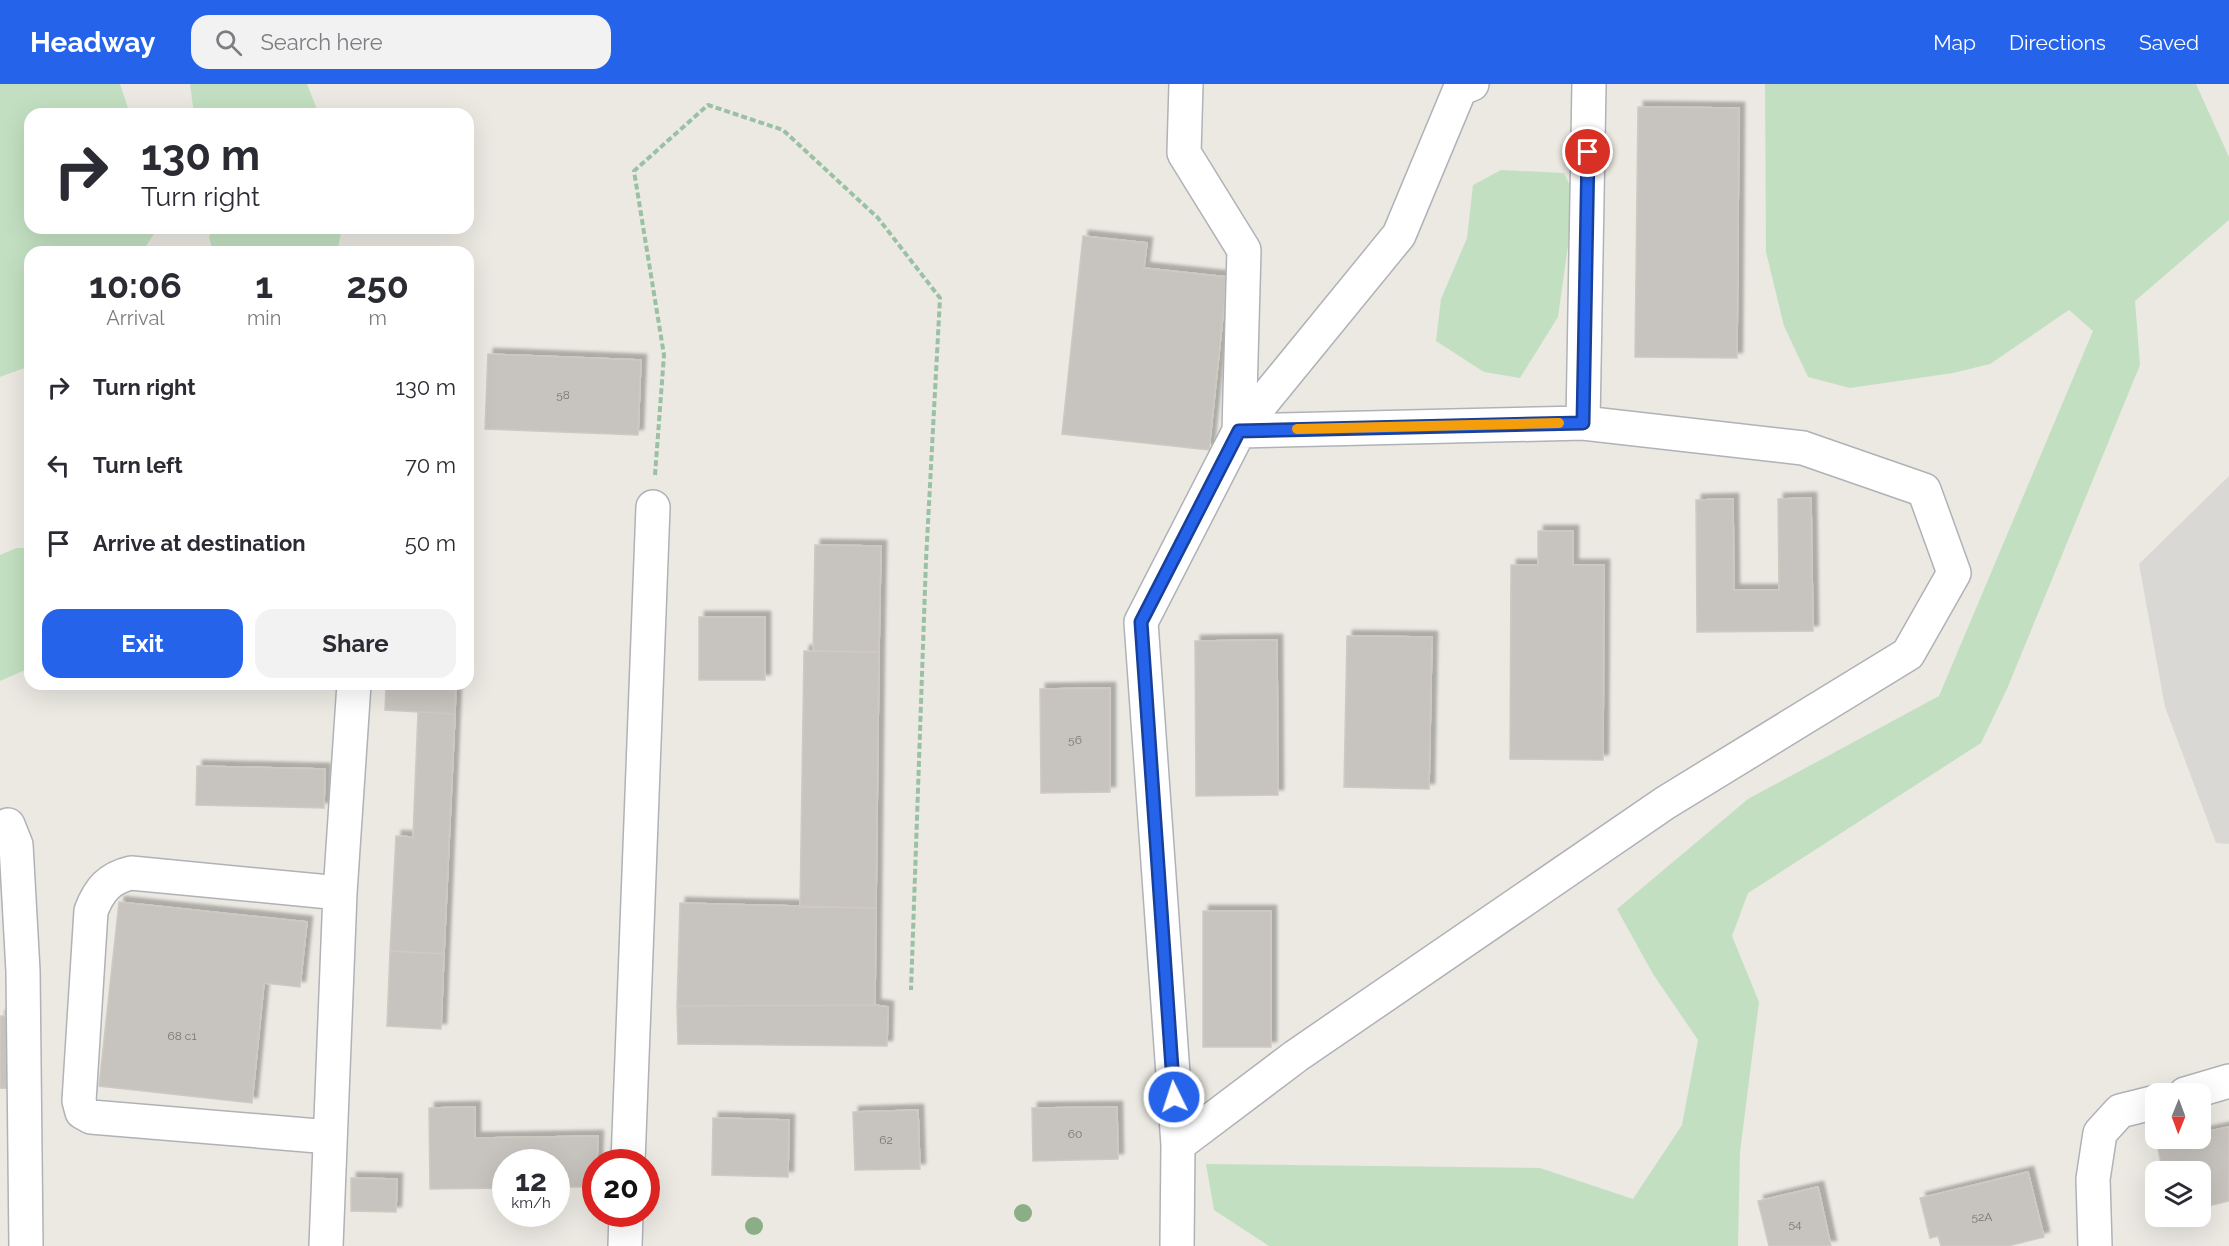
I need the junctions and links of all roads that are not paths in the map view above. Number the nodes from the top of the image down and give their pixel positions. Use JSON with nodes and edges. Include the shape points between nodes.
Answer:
{"nodes":[{"id":1,"x":1186,"y":84,"type":"edge"},
{"id":2,"x":1472,"y":84,"type":"edge"},
{"id":3,"x":1589,"y":84,"type":"edge"},
{"id":4,"x":1583,"y":423,"type":"junction"},
{"id":5,"x":1239,"y":431,"type":"junction"},
{"id":6,"x":652,"y":507,"type":"road end"},
{"id":7,"x":354,"y":690,"type":"edge"},
{"id":8,"x":8,"y":825,"type":"dead end"},
{"id":9,"x":340,"y":893,"type":"junction"},
{"id":10,"x":2229,"y":1081,"type":"edge"},
{"id":11,"x":2211,"y":1086,"type":"edge"},
{"id":12,"x":2145,"y":1105,"type":"edge"},
{"id":13,"x":330,"y":1137,"type":"junction"},
{"id":14,"x":1178,"y":1144,"type":"junction"},
{"id":15,"x":628,"y":1149,"type":"edge"},
{"id":16,"x":626,"y":1227,"type":"edge"},
{"id":17,"x":26,"y":1246,"type":"edge"},
{"id":18,"x":326,"y":1246,"type":"edge"},
{"id":19,"x":625,"y":1246,"type":"edge"},
{"id":20,"x":1177,"y":1246,"type":"edge"},
{"id":21,"x":2095,"y":1246,"type":"edge"}],
"edges":[{"from":1,"to":5,"type":"lane","via":[[1184,153],[1244,250]]},
{"from":2,"to":5,"type":"lane","via":[[1460,89],[1399,235]]},
{"from":3,"to":4,"type":"lane"},
{"from":4,"to":5,"type":"lane"},
{"from":4,"to":14,"type":"lane","via":[[1803,448],[1924,490],[1954,573],[1908,654],[1665,802],[1296,1056]]},
{"from":5,"to":14,"type":"lane","via":[[1141,622]]},
{"from":6,"to":15,"type":"lane"},
{"from":7,"to":9,"type":"lane"},
{"from":8,"to":17,"type":"lane","via":[[16,845],[23,971]]},
{"from":9,"to":13,"type":"lane"},
{"from":9,"to":13,"type":"lane","via":[[131,873],[116,876],[104,886],[91,911],[78,1101],[82,1112],[91,1117]]},
{"from":10,"to":11,"type":"lane"},
{"from":12,"to":21,"type":"lane","via":[[2120,1112],[2100,1133],[2093,1179]]},
{"from":13,"to":18,"type":"lane"},
{"from":14,"to":20,"type":"lane"},
{"from":16,"to":19,"type":"lane"}]}
